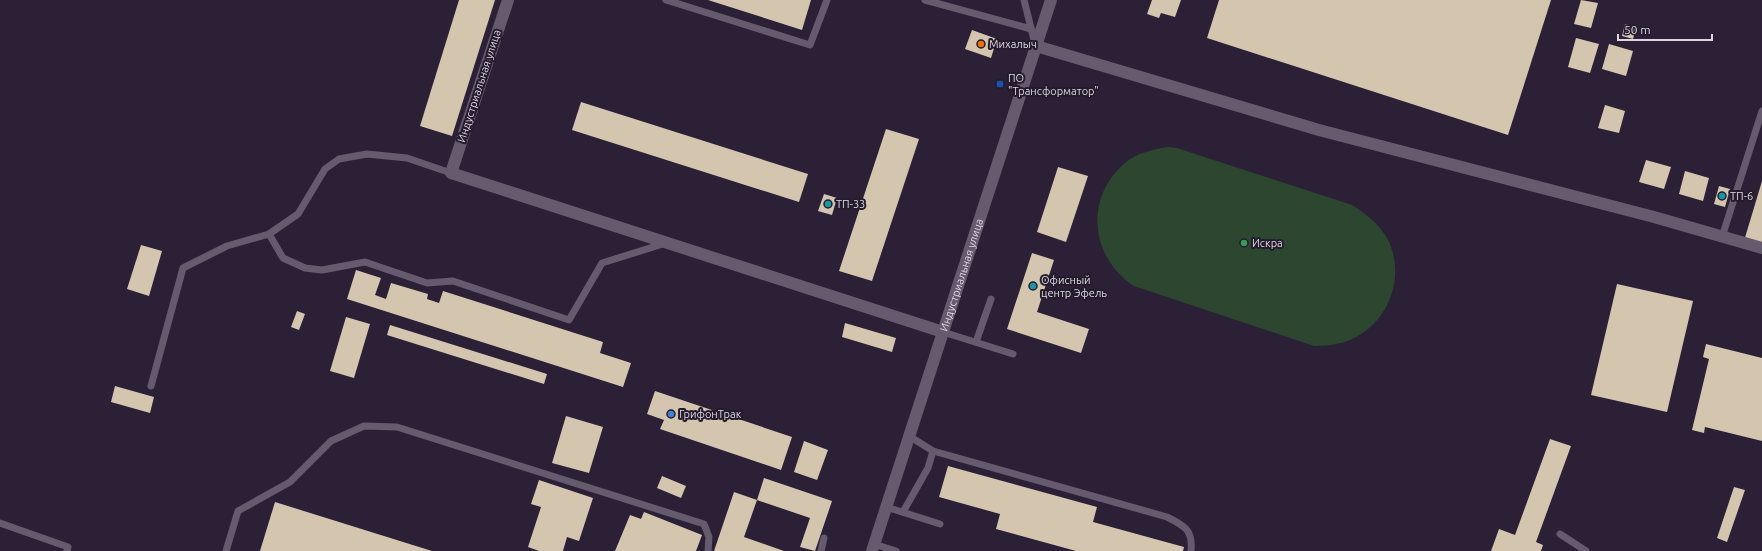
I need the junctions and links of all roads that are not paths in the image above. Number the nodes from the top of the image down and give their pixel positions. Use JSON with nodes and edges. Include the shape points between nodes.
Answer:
{"nodes":[{"id":1,"x":508,"y":0,"type":"edge"},
{"id":2,"x":666,"y":0,"type":"edge"},
{"id":3,"x":827,"y":0,"type":"edge"},
{"id":4,"x":925,"y":0,"type":"edge"},
{"id":5,"x":1024,"y":0,"type":"edge"},
{"id":6,"x":1052,"y":2,"type":"edge"},
{"id":7,"x":1032,"y":29,"type":"junction"},
{"id":8,"x":1036,"y":46,"type":"junction"},
{"id":9,"x":1762,"y":111,"type":"edge"},
{"id":10,"x":451,"y":173,"type":"junction"},
{"id":11,"x":269,"y":234,"type":"junction"},
{"id":12,"x":1722,"y":237,"type":"junction"},
{"id":13,"x":668,"y":243,"type":"junction"},
{"id":14,"x":1762,"y":248,"type":"edge"},
{"id":15,"x":991,"y":300,"type":"dead end"},
{"id":16,"x":943,"y":332,"type":"junction"},
{"id":17,"x":976,"y":342,"type":"junction"},
{"id":18,"x":1014,"y":354,"type":"dead end"},
{"id":19,"x":151,"y":386,"type":"dead end"},
{"id":20,"x":909,"y":436,"type":"junction"},
{"id":21,"x":933,"y":451,"type":"junction"},
{"id":22,"x":886,"y":507,"type":"junction"},
{"id":23,"x":903,"y":512,"type":"junction"},
{"id":24,"x":0,"y":523,"type":"edge"},
{"id":25,"x":940,"y":524,"type":"dead end"},
{"id":26,"x":1560,"y":534,"type":"dead end"},
{"id":27,"x":824,"y":538,"type":"dead end"},
{"id":28,"x":873,"y":548,"type":"edge"},
{"id":29,"x":67,"y":551,"type":"edge"},
{"id":30,"x":226,"y":551,"type":"edge"},
{"id":31,"x":708,"y":551,"type":"edge"},
{"id":32,"x":820,"y":551,"type":"edge"},
{"id":33,"x":896,"y":551,"type":"edge"},
{"id":34,"x":1191,"y":551,"type":"edge"},
{"id":35,"x":1586,"y":551,"type":"edge"}],
"edges":[{"from":1,"to":10,"type":"street","name":"Индустриальная улица"},
{"from":2,"to":3,"type":"lane","via":[[810,44]]},
{"from":4,"to":7,"type":"lane"},
{"from":5,"to":7,"type":"lane"},
{"from":6,"to":8,"type":"street","name":"Индустриальная улица"},
{"from":7,"to":8,"type":"lane"},
{"from":8,"to":12,"type":"street","via":[[1319,130]]},
{"from":8,"to":16,"type":"street","name":"Индустриальная улица"},
{"from":9,"to":12,"type":"lane"},
{"from":10,"to":11,"type":"lane","via":[[407,158],[368,154],[339,159],[325,170],[298,214]]},
{"from":10,"to":13,"type":"street"},
{"from":11,"to":13,"type":"lane","via":[[283,258],[305,268],[322,270],[365,262],[427,283],[453,281],[569,320],[602,263]]},
{"from":11,"to":19,"type":"lane","via":[[227,246],[183,268]]},
{"from":12,"to":14,"type":"street"},
{"from":13,"to":16,"type":"street"},
{"from":15,"to":17,"type":"lane"},
{"from":16,"to":17,"type":"lane"},
{"from":16,"to":20,"type":"street","name":"Индустриальная улица"},
{"from":17,"to":18,"type":"lane"},
{"from":20,"to":21,"type":"lane"},
{"from":20,"to":22,"type":"street","name":"Индустриальная улица"},
{"from":21,"to":23,"type":"lane","via":[[928,468]]},
{"from":21,"to":34,"type":"lane","via":[[1167,517],[1184,526],[1192,539]]},
{"from":22,"to":23,"type":"lane"},
{"from":22,"to":28,"type":"street","name":"Индустриальная улица"},
{"from":23,"to":25,"type":"lane"},
{"from":24,"to":29,"type":"lane","via":[[68,548]]},
{"from":26,"to":35,"type":"lane"},
{"from":27,"to":32,"type":"lane"},
{"from":28,"to":33,"type":"lane"},
{"from":30,"to":31,"type":"lane","via":[[238,511],[290,482],[331,441],[364,426],[397,427],[704,524],[709,537]]}]}
